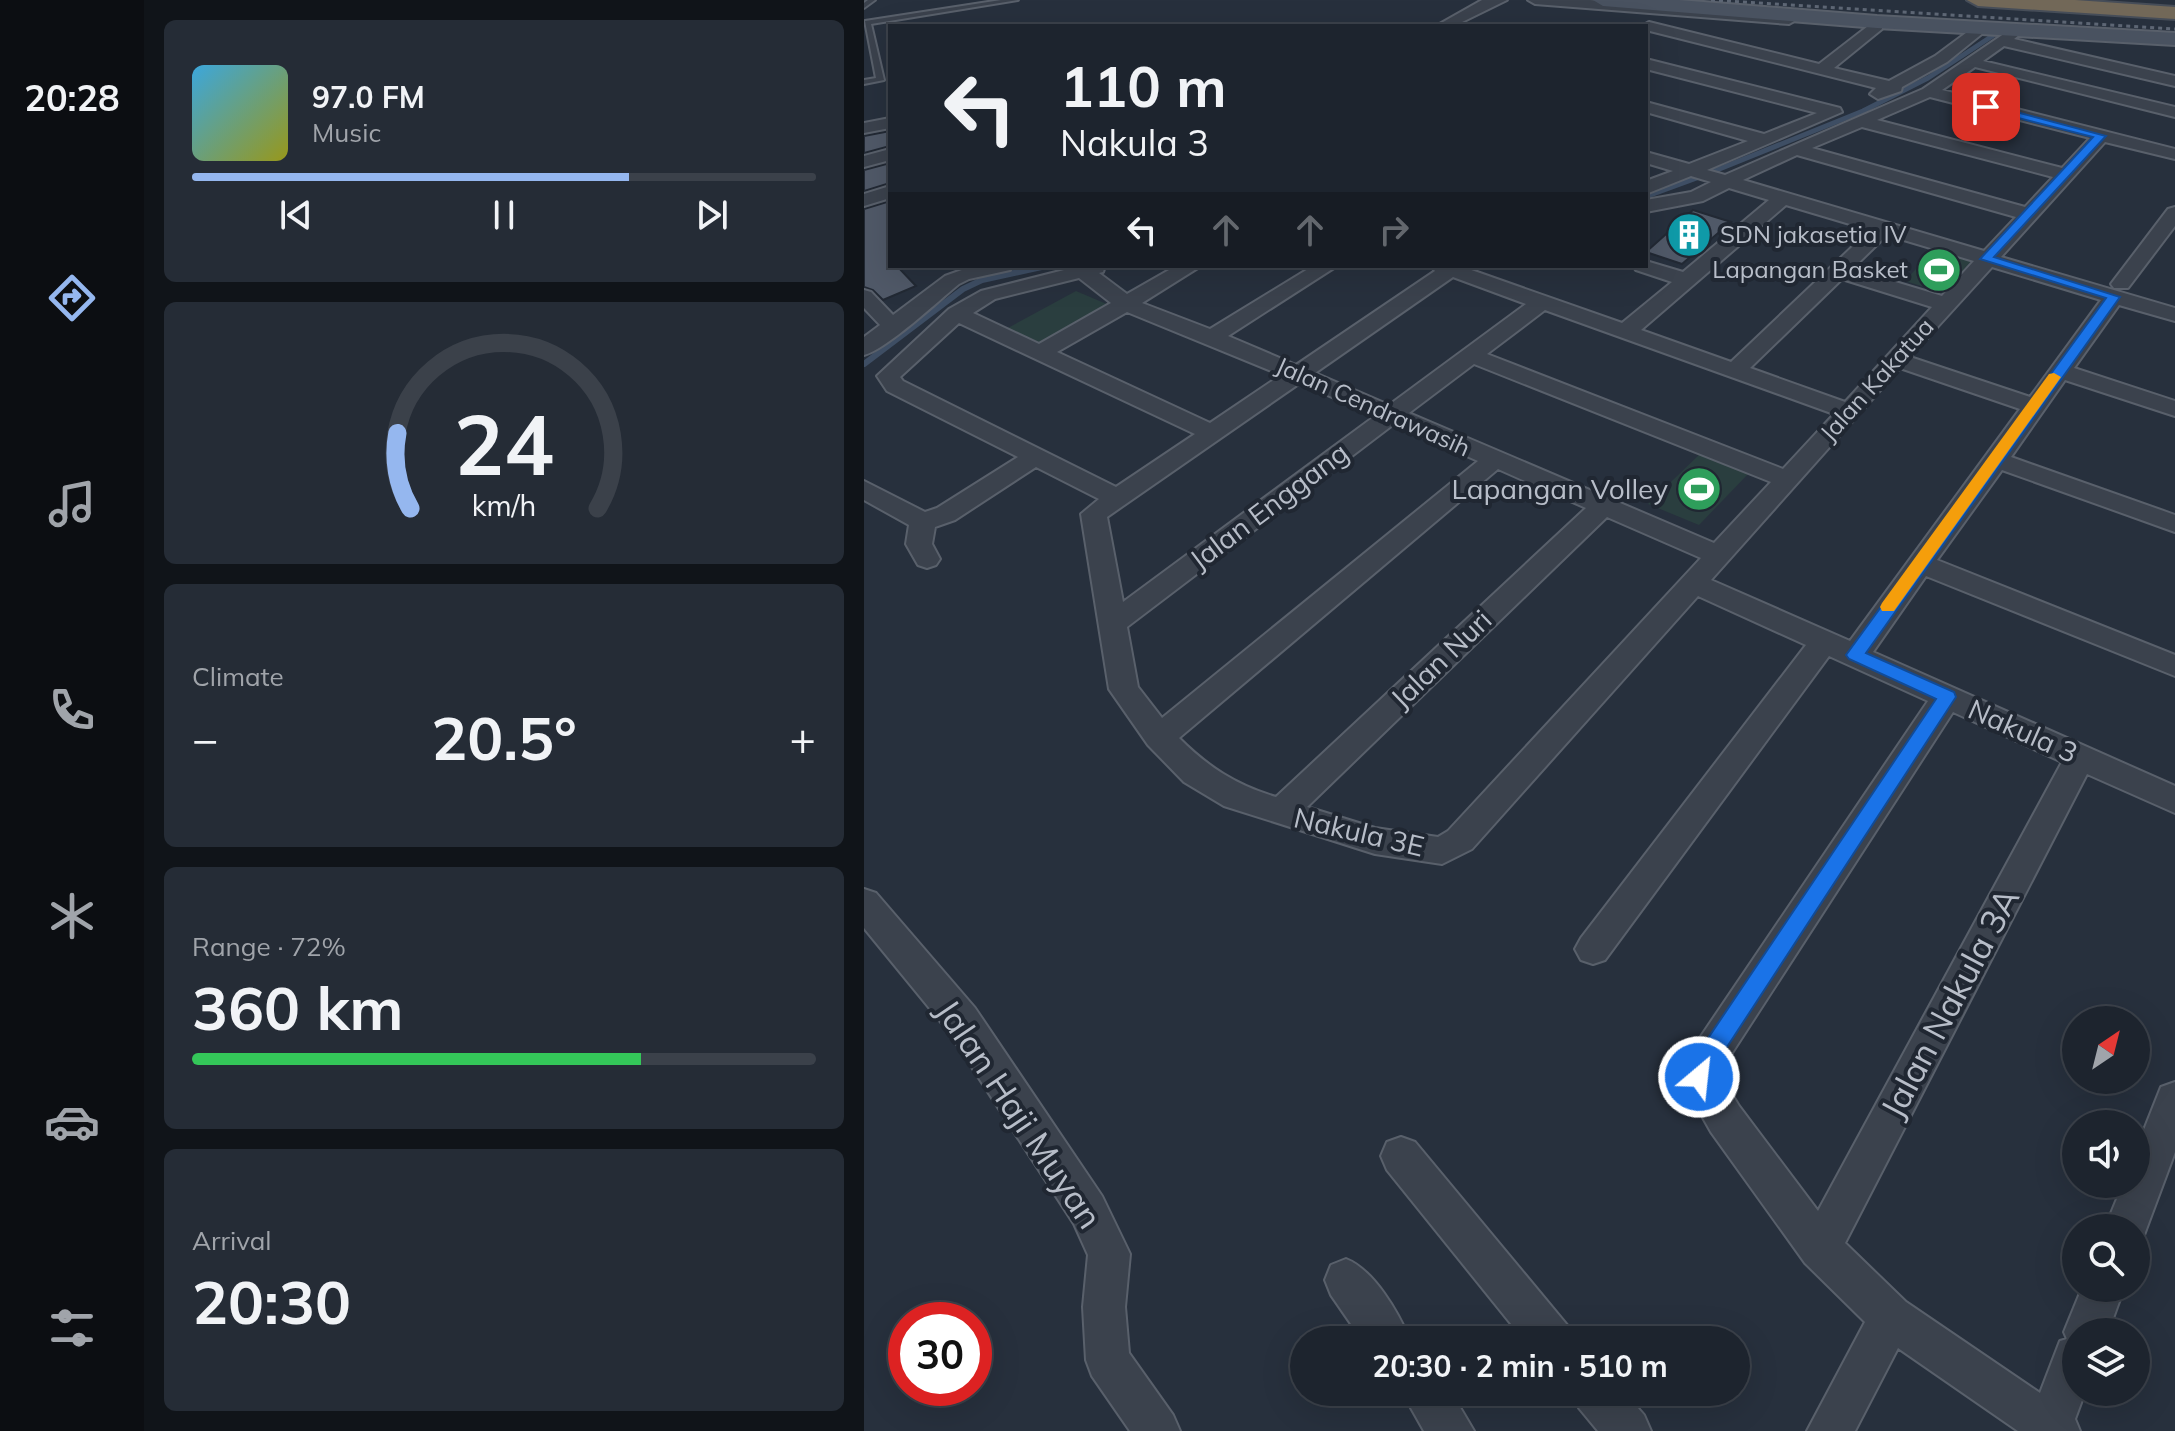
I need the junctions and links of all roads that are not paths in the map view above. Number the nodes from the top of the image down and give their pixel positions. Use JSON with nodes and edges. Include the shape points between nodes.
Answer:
{"nodes":[{"id":1,"x":872,"y":0,"type":"edge"},
{"id":2,"x":1015,"y":0,"type":"edge"},
{"id":3,"x":1500,"y":0,"type":"edge"},
{"id":4,"x":1535,"y":0,"type":"edge"},
{"id":5,"x":1978,"y":0,"type":"edge"},
{"id":6,"x":2071,"y":0,"type":"edge"},
{"id":7,"x":1594,"y":3,"type":"edge"},
{"id":8,"x":965,"y":4,"type":"edge"},
{"id":9,"x":864,"y":9,"type":"edge"},
{"id":10,"x":1784,"y":10,"type":"edge"},
{"id":11,"x":2175,"y":10,"type":"edge"},
{"id":12,"x":1671,"y":13,"type":"junction"},
{"id":13,"x":1559,"y":20,"type":"dead end"},
{"id":14,"x":867,"y":22,"type":"junction"},
{"id":15,"x":2175,"y":23,"type":"edge"},
{"id":16,"x":1447,"y":24,"type":"edge"},
{"id":17,"x":1877,"y":26,"type":"junction"},
{"id":18,"x":1648,"y":27,"type":"edge"},
{"id":19,"x":2010,"y":36,"type":"junction"},
{"id":20,"x":2175,"y":39,"type":"edge"},
{"id":21,"x":1743,"y":50,"type":"junction"},
{"id":22,"x":1648,"y":64,"type":"edge"},
{"id":23,"x":1982,"y":66,"type":"dead end"},
{"id":24,"x":1822,"y":69,"type":"junction"},
{"id":25,"x":888,"y":78,"type":"edge"},
{"id":26,"x":880,"y":80,"type":"junction"},
{"id":27,"x":2175,"y":81,"type":"edge"},
{"id":28,"x":864,"y":82,"type":"edge"},
{"id":29,"x":1895,"y":88,"type":"junction"},
{"id":30,"x":1929,"y":92,"type":"junction"},
{"id":31,"x":1846,"y":107,"type":"junction"},
{"id":32,"x":1648,"y":108,"type":"edge"},
{"id":33,"x":2175,"y":112,"type":"edge"},
{"id":34,"x":1863,"y":122,"type":"junction"},
{"id":35,"x":888,"y":123,"type":"edge"},
{"id":36,"x":864,"y":128,"type":"edge"},
{"id":37,"x":2101,"y":136,"type":"junction"},
{"id":38,"x":1762,"y":139,"type":"junction"},
{"id":39,"x":1796,"y":149,"type":"junction"},
{"id":40,"x":2175,"y":154,"type":"edge"},
{"id":41,"x":888,"y":155,"type":"edge"},
{"id":42,"x":1648,"y":158,"type":"edge"},
{"id":43,"x":864,"y":162,"type":"edge"},
{"id":44,"x":1689,"y":170,"type":"junction"},
{"id":45,"x":2065,"y":174,"type":"junction"},
{"id":46,"x":1723,"y":180,"type":"junction"},
{"id":47,"x":1648,"y":187,"type":"edge"},
{"id":48,"x":1783,"y":198,"type":"junction"},
{"id":49,"x":1648,"y":206,"type":"edge"},
{"id":50,"x":2175,"y":213,"type":"edge"},
{"id":51,"x":2027,"y":214,"type":"junction"},
{"id":52,"x":1883,"y":228,"type":"junction"},
{"id":53,"x":2168,"y":233,"type":"edge"},
{"id":54,"x":1986,"y":259,"type":"junction"},
{"id":55,"x":981,"y":268,"type":"edge"},
{"id":56,"x":1078,"y":268,"type":"edge"},
{"id":57,"x":1188,"y":268,"type":"edge"},
{"id":58,"x":1324,"y":268,"type":"edge"},
{"id":59,"x":1446,"y":268,"type":"edge"},
{"id":60,"x":1648,"y":268,"type":"edge"},
{"id":61,"x":959,"y":270,"type":"edge"},
{"id":62,"x":1838,"y":271,"type":"junction"},
{"id":63,"x":1687,"y":280,"type":"junction"},
{"id":64,"x":2118,"y":290,"type":"junction"},
{"id":65,"x":864,"y":296,"type":"edge"},
{"id":66,"x":1542,"y":302,"type":"junction"},
{"id":67,"x":1126,"y":304,"type":"junction"},
{"id":68,"x":1945,"y":304,"type":"junction"},
{"id":69,"x":957,"y":314,"type":"junction"},
{"id":70,"x":2175,"y":315,"type":"edge"},
{"id":71,"x":893,"y":327,"type":"junction"},
{"id":72,"x":1625,"y":332,"type":"junction"},
{"id":73,"x":1212,"y":337,"type":"junction"},
{"id":74,"x":864,"y":348,"type":"edge"},
{"id":75,"x":1040,"y":353,"type":"junction"},
{"id":76,"x":1471,"y":355,"type":"junction"},
{"id":77,"x":1895,"y":359,"type":"junction"},
{"id":78,"x":1734,"y":371,"type":"junction"},
{"id":79,"x":2059,"y":371,"type":"junction"},
{"id":80,"x":1298,"y":374,"type":"junction"},
{"id":81,"x":2033,"y":406,"type":"junction"},
{"id":82,"x":2175,"y":409,"type":"edge"},
{"id":83,"x":1848,"y":411,"type":"junction"},
{"id":84,"x":1392,"y":415,"type":"junction"},
{"id":85,"x":1212,"y":433,"type":"junction"},
{"id":86,"x":1035,"y":457,"type":"junction"},
{"id":87,"x":1994,"y":459,"type":"junction"},
{"id":88,"x":1494,"y":460,"type":"junction"},
{"id":89,"x":1787,"y":480,"type":"junction"},
{"id":90,"x":864,"y":489,"type":"edge"},
{"id":91,"x":1117,"y":498,"type":"junction"},
{"id":92,"x":1603,"y":506,"type":"junction"},
{"id":93,"x":923,"y":522,"type":"junction"},
{"id":94,"x":2175,"y":524,"type":"edge"},
{"id":95,"x":1720,"y":556,"type":"junction"},
{"id":96,"x":927,"y":559,"type":"dead end"},
{"id":97,"x":1919,"y":563,"type":"junction"},
{"id":98,"x":1696,"y":584,"type":"junction"},
{"id":99,"x":1112,"y":624,"type":"junction"},
{"id":100,"x":1824,"y":641,"type":"junction"},
{"id":101,"x":1855,"y":655,"type":"junction"},
{"id":102,"x":2175,"y":666,"type":"edge"},
{"id":103,"x":1947,"y":697,"type":"junction"},
{"id":104,"x":1159,"y":737,"type":"junction"},
{"id":105,"x":2080,"y":757,"type":"junction"},
{"id":106,"x":2175,"y":800,"type":"edge"},
{"id":107,"x":1280,"y":813,"type":"junction"},
{"id":108,"x":864,"y":903,"type":"edge"},
{"id":109,"x":1593,"y":949,"type":"dead end"},
{"id":110,"x":2175,"y":1100,"type":"edge"},
{"id":111,"x":1401,"y":1156,"type":"dead end"},
{"id":112,"x":2131,"y":1214,"type":"edge"},
{"id":113,"x":1820,"y":1248,"type":"junction"},
{"id":114,"x":1346,"y":1280,"type":"dead end"},
{"id":115,"x":1891,"y":1317,"type":"junction"},
{"id":116,"x":1378,"y":1326,"type":"edge"},
{"id":117,"x":1541,"y":1326,"type":"edge"},
{"id":118,"x":2062,"y":1397,"type":"edge"},
{"id":119,"x":1434,"y":1406,"type":"edge"},
{"id":120,"x":1607,"y":1406,"type":"edge"},
{"id":121,"x":2051,"y":1429,"type":"edge"},
{"id":122,"x":1157,"y":1431,"type":"edge"},
{"id":123,"x":1451,"y":1431,"type":"edge"},
{"id":124,"x":1628,"y":1431,"type":"edge"},
{"id":125,"x":1830,"y":1431,"type":"edge"}],
"edges":[{"from":1,"to":9,"type":"lane"},
{"from":2,"to":8,"type":"lane"},
{"from":3,"to":16,"type":"street"},
{"from":4,"to":7,"type":"street"},
{"from":5,"to":11,"type":"highway"},
{"from":6,"to":11,"type":"highway"},
{"from":7,"to":12,"type":"street"},
{"from":7,"to":13,"type":"street"},
{"from":7,"to":19,"type":"street"},
{"from":8,"to":14,"type":"lane"},
{"from":9,"to":14,"type":"lane"},
{"from":10,"to":12,"type":"street"},
{"from":10,"to":15,"type":"street"},
{"from":10,"to":17,"type":"street"},
{"from":10,"to":21,"type":"street"},
{"from":12,"to":18,"type":"street"},
{"from":14,"to":26,"type":"lane"},
{"from":17,"to":24,"type":"street"},
{"from":17,"to":29,"type":"street","via":[[1975,33]]},
{"from":18,"to":21,"type":"street"},
{"from":19,"to":20,"type":"street"},
{"from":19,"to":27,"type":"street"},
{"from":19,"to":30,"type":"street"},
{"from":21,"to":24,"type":"street"},
{"from":22,"to":31,"type":"street"},
{"from":23,"to":33,"type":"street"},
{"from":24,"to":29,"type":"street"},
{"from":25,"to":26,"type":"lane"},
{"from":26,"to":28,"type":"lane"},
{"from":29,"to":31,"type":"street"},
{"from":30,"to":34,"type":"street"},
{"from":30,"to":37,"type":"street"},
{"from":31,"to":38,"type":"street"},
{"from":32,"to":38,"type":"street"},
{"from":34,"to":39,"type":"street"},
{"from":34,"to":45,"type":"street"},
{"from":35,"to":36,"type":"street"},
{"from":37,"to":40,"type":"street"},
{"from":37,"to":45,"type":"street","name":"Jalan Kakatua"},
{"from":38,"to":44,"type":"street"},
{"from":39,"to":46,"type":"street"},
{"from":39,"to":51,"type":"street"},
{"from":41,"to":43,"type":"street"},
{"from":42,"to":44,"type":"street"},
{"from":44,"to":46,"type":"street"},
{"from":44,"to":47,"type":"street"},
{"from":45,"to":51,"type":"street","name":"Jalan Kakatua"},
{"from":46,"to":48,"type":"street"},
{"from":46,"to":49,"type":"street","via":[[1696,197]]},
{"from":48,"to":52,"type":"street"},
{"from":48,"to":63,"type":"street"},
{"from":50,"to":53,"type":"street"},
{"from":51,"to":54,"type":"street","name":"Jalan Kakatua"},
{"from":52,"to":54,"type":"street"},
{"from":52,"to":62,"type":"street"},
{"from":53,"to":64,"type":"street"},
{"from":54,"to":64,"type":"street"},
{"from":54,"to":68,"type":"street","name":"Jalan Kakatua"},
{"from":55,"to":61,"type":"street"},
{"from":56,"to":67,"type":"street","name":"Jalan Cendrawasih"},
{"from":56,"to":69,"type":"street","via":[[988,295]]},
{"from":57,"to":67,"type":"street"},
{"from":58,"to":73,"type":"street"},
{"from":59,"to":66,"type":"street"},
{"from":59,"to":80,"type":"street"},
{"from":60,"to":63,"type":"street"},
{"from":61,"to":71,"type":"street"},
{"from":62,"to":68,"type":"street"},
{"from":62,"to":78,"type":"street"},
{"from":63,"to":72,"type":"street"},
{"from":64,"to":70,"type":"street"},
{"from":64,"to":79,"type":"street"},
{"from":65,"to":71,"type":"street"},
{"from":66,"to":72,"type":"street"},
{"from":66,"to":76,"type":"street","name":"Jalan Enggang"},
{"from":67,"to":73,"type":"street","name":"Jalan Cendrawasih"},
{"from":67,"to":75,"type":"street"},
{"from":68,"to":77,"type":"street","name":"Jalan Kakatua"},
{"from":69,"to":75,"type":"street"},
{"from":69,"to":86,"type":"street","via":[[888,376],[895,386]]},
{"from":71,"to":74,"type":"street"},
{"from":72,"to":78,"type":"street"},
{"from":73,"to":80,"type":"street","name":"Jalan Cendrawasih"},
{"from":75,"to":85,"type":"street"},
{"from":76,"to":84,"type":"street","name":"Jalan Enggang"},
{"from":76,"to":89,"type":"street"},
{"from":77,"to":81,"type":"street"},
{"from":77,"to":83,"type":"street","name":"Jalan Kakatua"},
{"from":78,"to":83,"type":"street"},
{"from":79,"to":81,"type":"street"},
{"from":79,"to":82,"type":"street"},
{"from":80,"to":84,"type":"street","name":"Jalan Cendrawasih"},
{"from":80,"to":85,"type":"street"},
{"from":81,"to":87,"type":"street"},
{"from":83,"to":89,"type":"street","name":"Jalan Kakatua"},
{"from":84,"to":88,"type":"street","name":"Jalan Cendrawasih"},
{"from":84,"to":99,"type":"street","name":"Jalan Enggang"},
{"from":85,"to":91,"type":"street"},
{"from":86,"to":91,"type":"street"},
{"from":86,"to":93,"type":"street","via":[[946,514]]},
{"from":87,"to":94,"type":"street"},
{"from":87,"to":97,"type":"street"},
{"from":88,"to":92,"type":"street","name":"Jalan Cendrawasih"},
{"from":88,"to":104,"type":"street"},
{"from":89,"to":95,"type":"street","name":"Jalan Kakatua"},
{"from":90,"to":93,"type":"street"},
{"from":91,"to":99,"type":"street","name":"Nakula 3E","via":[[1094,514]]},
{"from":92,"to":95,"type":"street","name":"Jalan Cendrawasih"},
{"from":92,"to":107,"type":"street","name":"Jalan Nuri"},
{"from":93,"to":96,"type":"street","via":[[919,544]]},
{"from":95,"to":98,"type":"street","name":"Nakula 3E"},
{"from":97,"to":101,"type":"street"},
{"from":97,"to":102,"type":"street"},
{"from":98,"to":100,"type":"street","name":"Nakula 3"},
{"from":98,"to":107,"type":"street","name":"Nakula 3E","via":[[1460,840],[1442,851],[1375,841]]},
{"from":99,"to":104,"type":"street","name":"Nakula 3E","via":[[1124,689]]},
{"from":100,"to":101,"type":"street","name":"Nakula 3"},
{"from":100,"to":109,"type":"street"},
{"from":101,"to":103,"type":"street","name":"Nakula 3"},
{"from":103,"to":105,"type":"street","name":"Nakula 3"},
{"from":103,"to":113,"type":"street","via":[[1699,1077]]},
{"from":104,"to":107,"type":"street","name":"Nakula 3E","via":[[1195,773],[1235,797]]},
{"from":105,"to":106,"type":"street","name":"Nakula 3"},
{"from":105,"to":113,"type":"street","name":"Jalan Nakula 3A"},
{"from":108,"to":122,"type":"street","name":"Jalan Haji Muyan","via":[[962,1020],[1088,1210],[1109,1254],[1104,1307],[1108,1360]]},
{"from":110,"to":112,"type":"street"},
{"from":111,"to":117,"type":"street"},
{"from":113,"to":115,"type":"street"},
{"from":114,"to":116,"type":"street"},
{"from":115,"to":121,"type":"street"},
{"from":115,"to":125,"type":"street"},
{"from":118,"to":121,"type":"street"},
{"from":119,"to":123,"type":"street"},
{"from":120,"to":124,"type":"street"}]}
